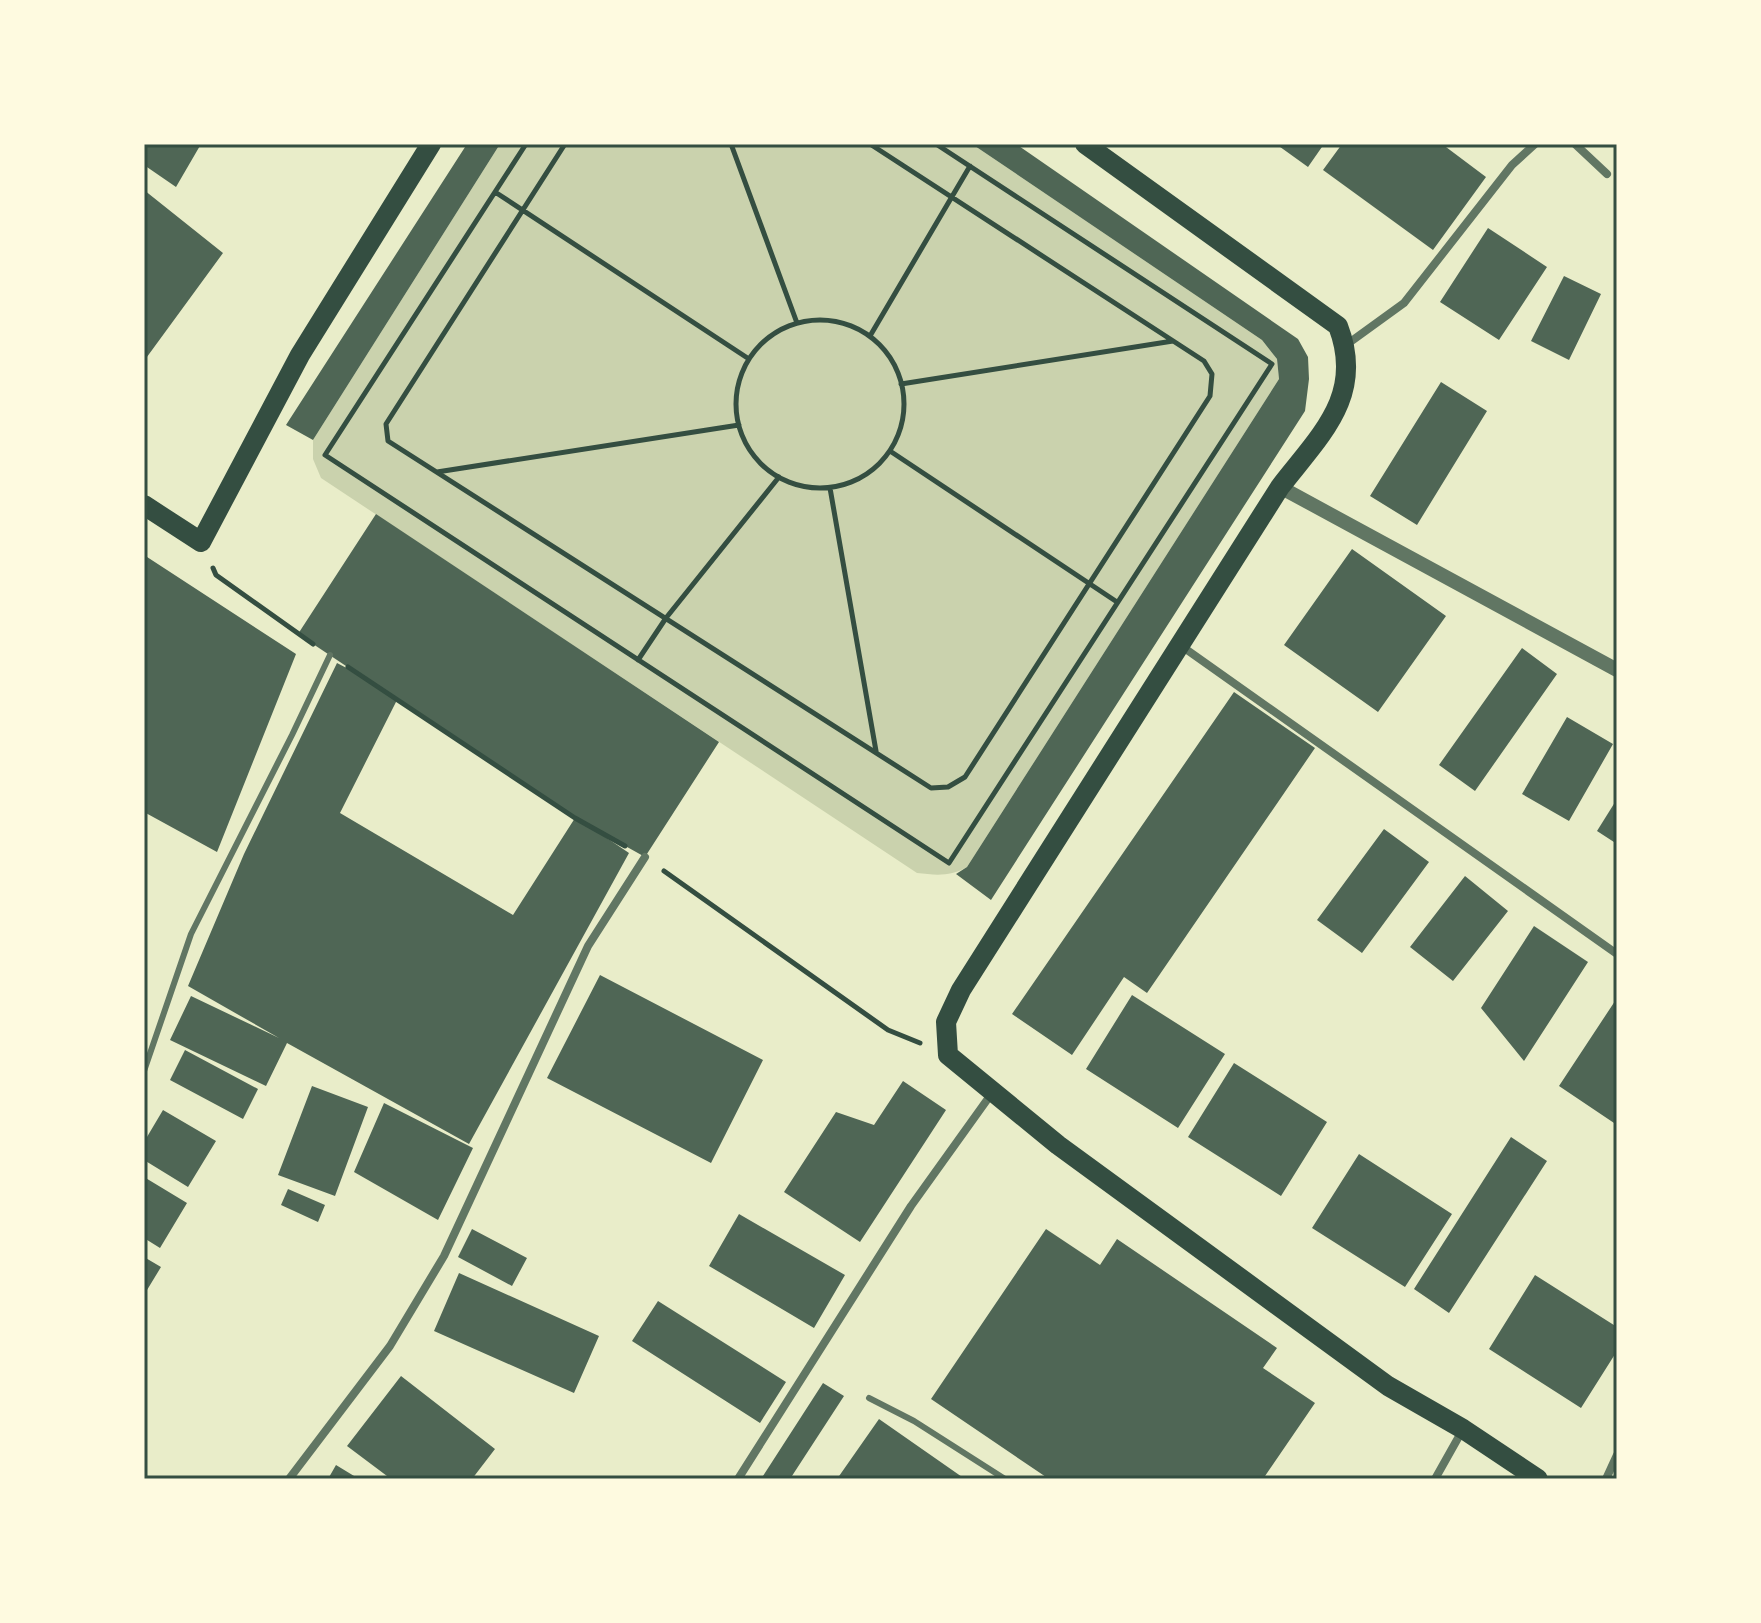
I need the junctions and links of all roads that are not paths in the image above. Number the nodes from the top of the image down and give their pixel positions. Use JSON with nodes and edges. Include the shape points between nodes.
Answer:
{"nodes":[{"id":1,"x":431,"y":144,"type":"edge"},
{"id":2,"x":1085,"y":144,"type":"edge"},
{"id":3,"x":1535,"y":144,"type":"edge"},
{"id":4,"x":1575,"y":144,"type":"edge"},
{"id":5,"x":1607,"y":174,"type":"dead end"},
{"id":6,"x":1345,"y":346,"type":"junction"},
{"id":7,"x":1280,"y":487,"type":"junction"},
{"id":8,"x":144,"y":505,"type":"edge"},
{"id":9,"x":1180,"y":645,"type":"junction"},
{"id":10,"x":330,"y":655,"type":"road end"},
{"id":11,"x":1617,"y":670,"type":"edge"},
{"id":12,"x":645,"y":857,"type":"road end"},
{"id":13,"x":1617,"y":954,"type":"edge"},
{"id":14,"x":144,"y":1071,"type":"edge"},
{"id":15,"x":993,"y":1092,"type":"junction"},
{"id":16,"x":869,"y":1398,"type":"dead end"},
{"id":17,"x":1463,"y":1429,"type":"junction"},
{"id":18,"x":1617,"y":1455,"type":"edge"},
{"id":19,"x":289,"y":1479,"type":"edge"},
{"id":20,"x":738,"y":1479,"type":"edge"},
{"id":21,"x":1005,"y":1479,"type":"edge"},
{"id":22,"x":1435,"y":1479,"type":"edge"},
{"id":23,"x":1538,"y":1479,"type":"edge"},
{"id":24,"x":1606,"y":1479,"type":"edge"}],
"edges":[{"from":1,"to":8,"type":"main road","via":[[300,355],[201,542]]},
{"from":2,"to":6,"type":"main road","via":[[1338,326]]},
{"from":3,"to":6,"type":"street","via":[[1512,165],[1404,303]]},
{"from":4,"to":5,"type":"street"},
{"from":6,"to":7,"type":"main road","via":[[1345,387],[1327,426]]},
{"from":7,"to":9,"type":"main road"},
{"from":7,"to":11,"type":"street"},
{"from":9,"to":13,"type":"street"},
{"from":9,"to":15,"type":"main road","via":[[961,990],[946,1022],[948,1055]]},
{"from":10,"to":14,"type":"lane","via":[[191,934]]},
{"from":12,"to":19,"type":"street","via":[[588,946],[444,1256],[390,1346]]},
{"from":15,"to":17,"type":"main road","via":[[1388,1386]]},
{"from":15,"to":20,"type":"street","via":[[911,1206]]},
{"from":16,"to":21,"type":"lane"},
{"from":17,"to":22,"type":"street"},
{"from":17,"to":23,"type":"main road"},
{"from":18,"to":24,"type":"street"}]}
